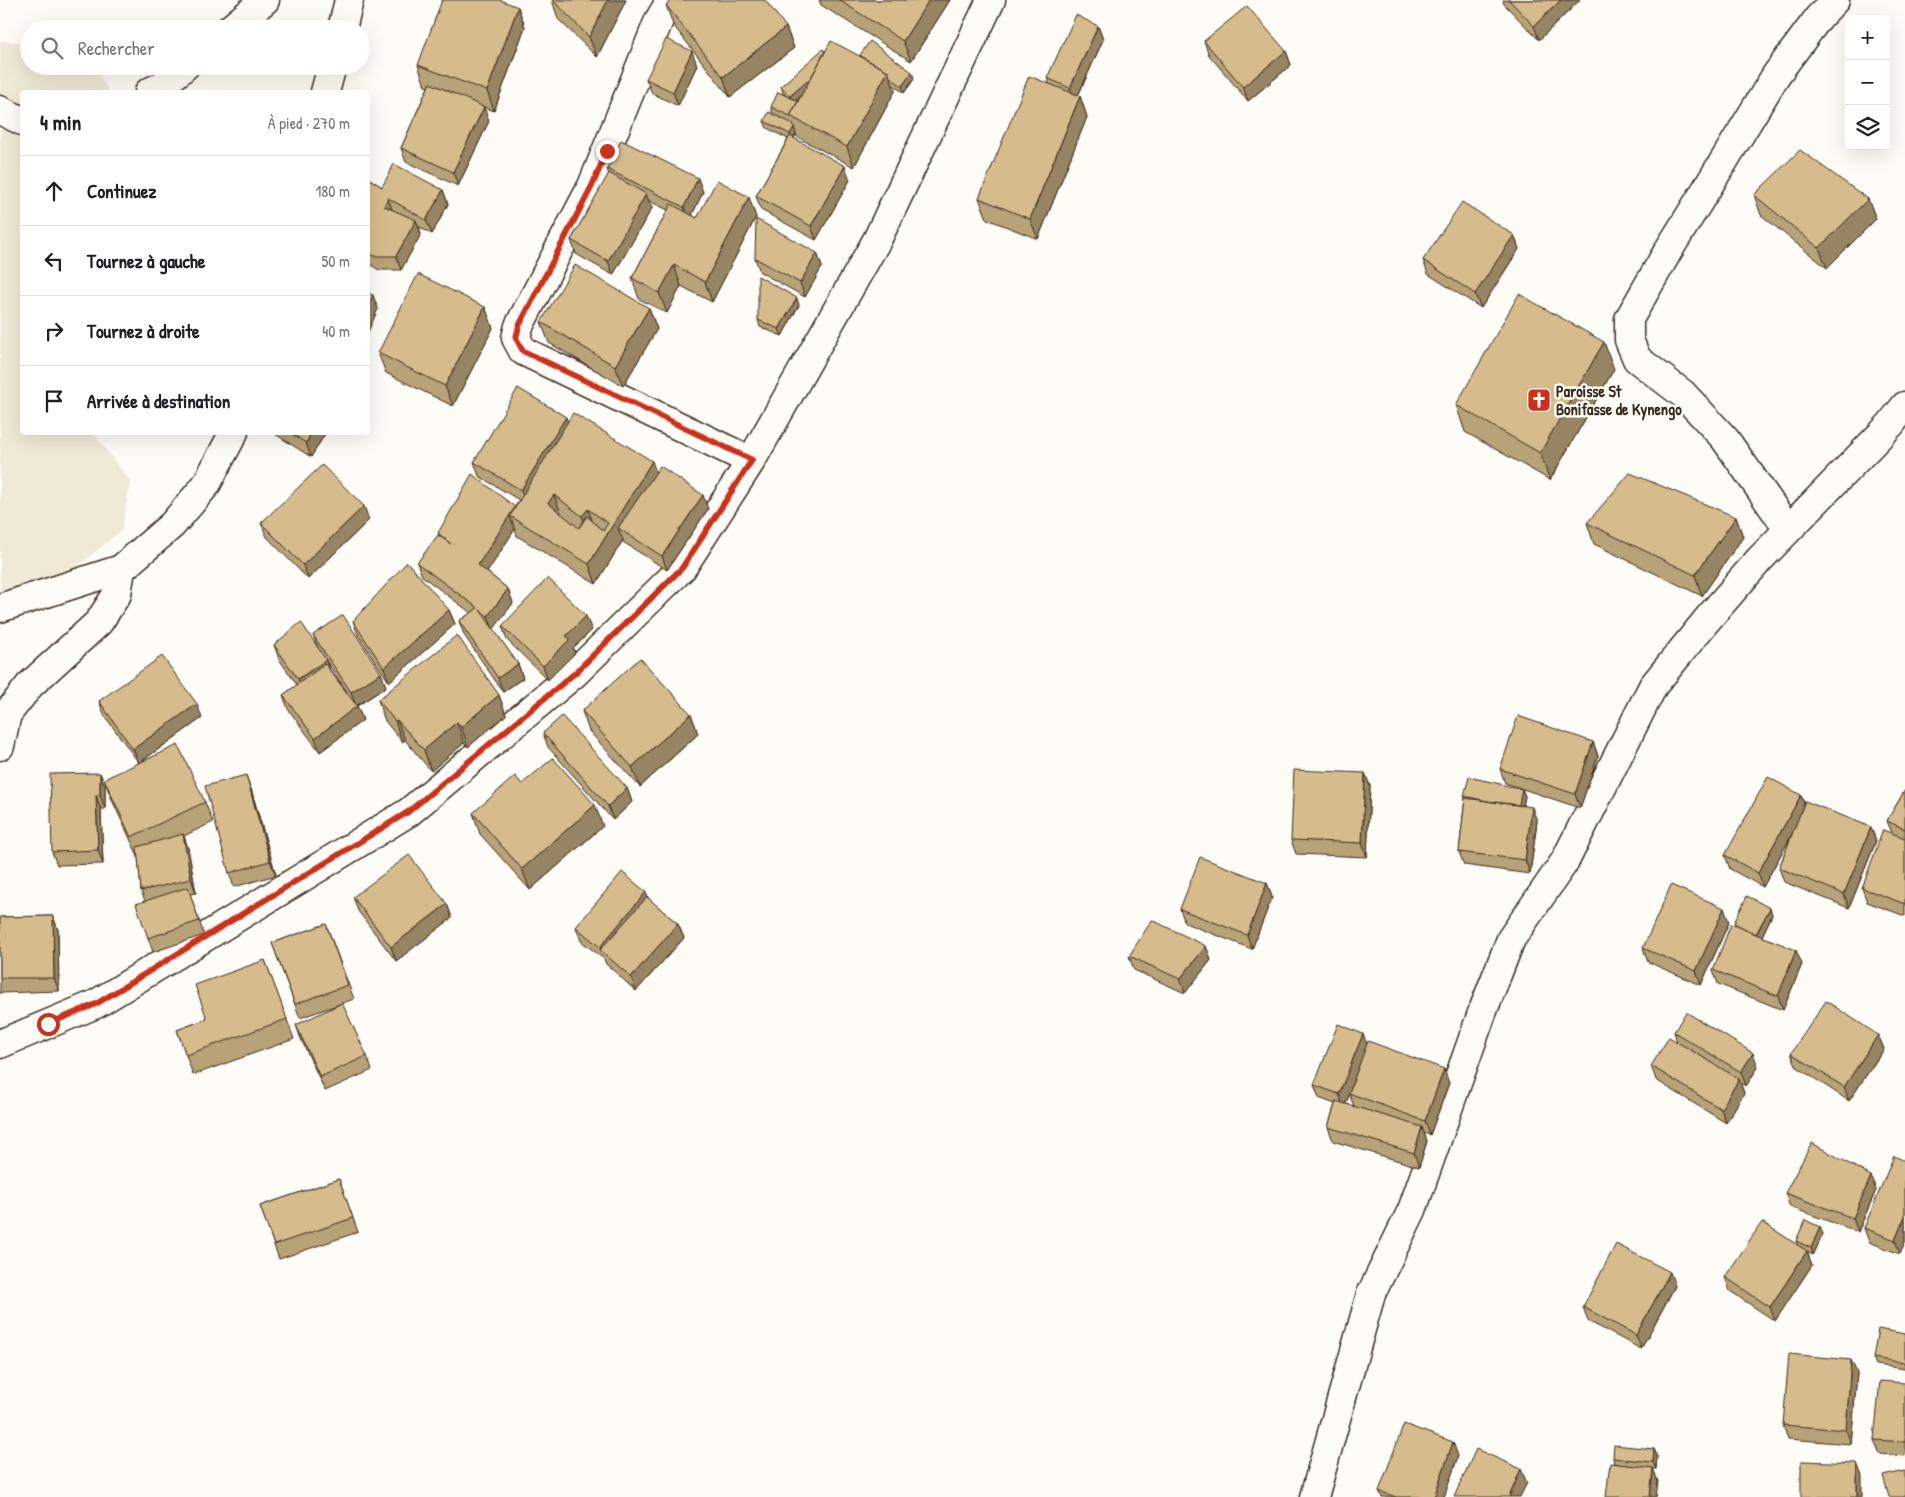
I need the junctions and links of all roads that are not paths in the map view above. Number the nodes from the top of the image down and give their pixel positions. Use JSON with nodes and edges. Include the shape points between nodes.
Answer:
{"nodes":[{"id":1,"x":265,"y":0,"type":"edge"},
{"id":2,"x":349,"y":0,"type":"edge"},
{"id":3,"x":670,"y":0,"type":"edge"},
{"id":4,"x":991,"y":0,"type":"edge"},
{"id":5,"x":1835,"y":0,"type":"edge"},
{"id":6,"x":241,"y":20,"type":"edge"},
{"id":7,"x":344,"y":20,"type":"edge"},
{"id":8,"x":174,"y":75,"type":"edge"},
{"id":9,"x":330,"y":75,"type":"edge"},
{"id":10,"x":153,"y":90,"type":"edge"},
{"id":11,"x":326,"y":90,"type":"edge"},
{"id":12,"x":0,"y":110,"type":"edge"},
{"id":13,"x":20,"y":120,"type":"edge"},
{"id":14,"x":1905,"y":406,"type":"edge"},
{"id":15,"x":232,"y":435,"type":"edge"},
{"id":16,"x":752,"y":460,"type":"junction"},
{"id":17,"x":1788,"y":529,"type":"junction"},
{"id":18,"x":121,"y":569,"type":"junction"},
{"id":19,"x":0,"y":608,"type":"edge"},
{"id":20,"x":0,"y":746,"type":"edge"},
{"id":21,"x":0,"y":1044,"type":"edge"},
{"id":22,"x":1314,"y":1497,"type":"edge"}],
"edges":[{"from":1,"to":6,"type":"street"},
{"from":2,"to":7,"type":"street"},
{"from":3,"to":16,"type":"street","via":[[592,186],[519,326],[516,338],[523,351]]},
{"from":4,"to":16,"type":"street","via":[[877,240]]},
{"from":5,"to":17,"type":"street","via":[[1776,75],[1629,319],[1629,340],[1636,359],[1683,394],[1725,439]]},
{"from":8,"to":10,"type":"street"},
{"from":9,"to":11,"type":"street"},
{"from":12,"to":13,"type":"street"},
{"from":14,"to":17,"type":"street"},
{"from":15,"to":18,"type":"street","via":[[206,485],[172,525]]},
{"from":16,"to":21,"type":"street","via":[[682,568],[575,673],[408,812],[96,1004]]},
{"from":17,"to":22,"type":"street","via":[[1653,686],[1565,861],[1511,939],[1412,1210],[1370,1294]]},
{"from":18,"to":19,"type":"street"},
{"from":18,"to":20,"type":"street","via":[[117,594],[99,622],[30,684],[7,714]]}]}
